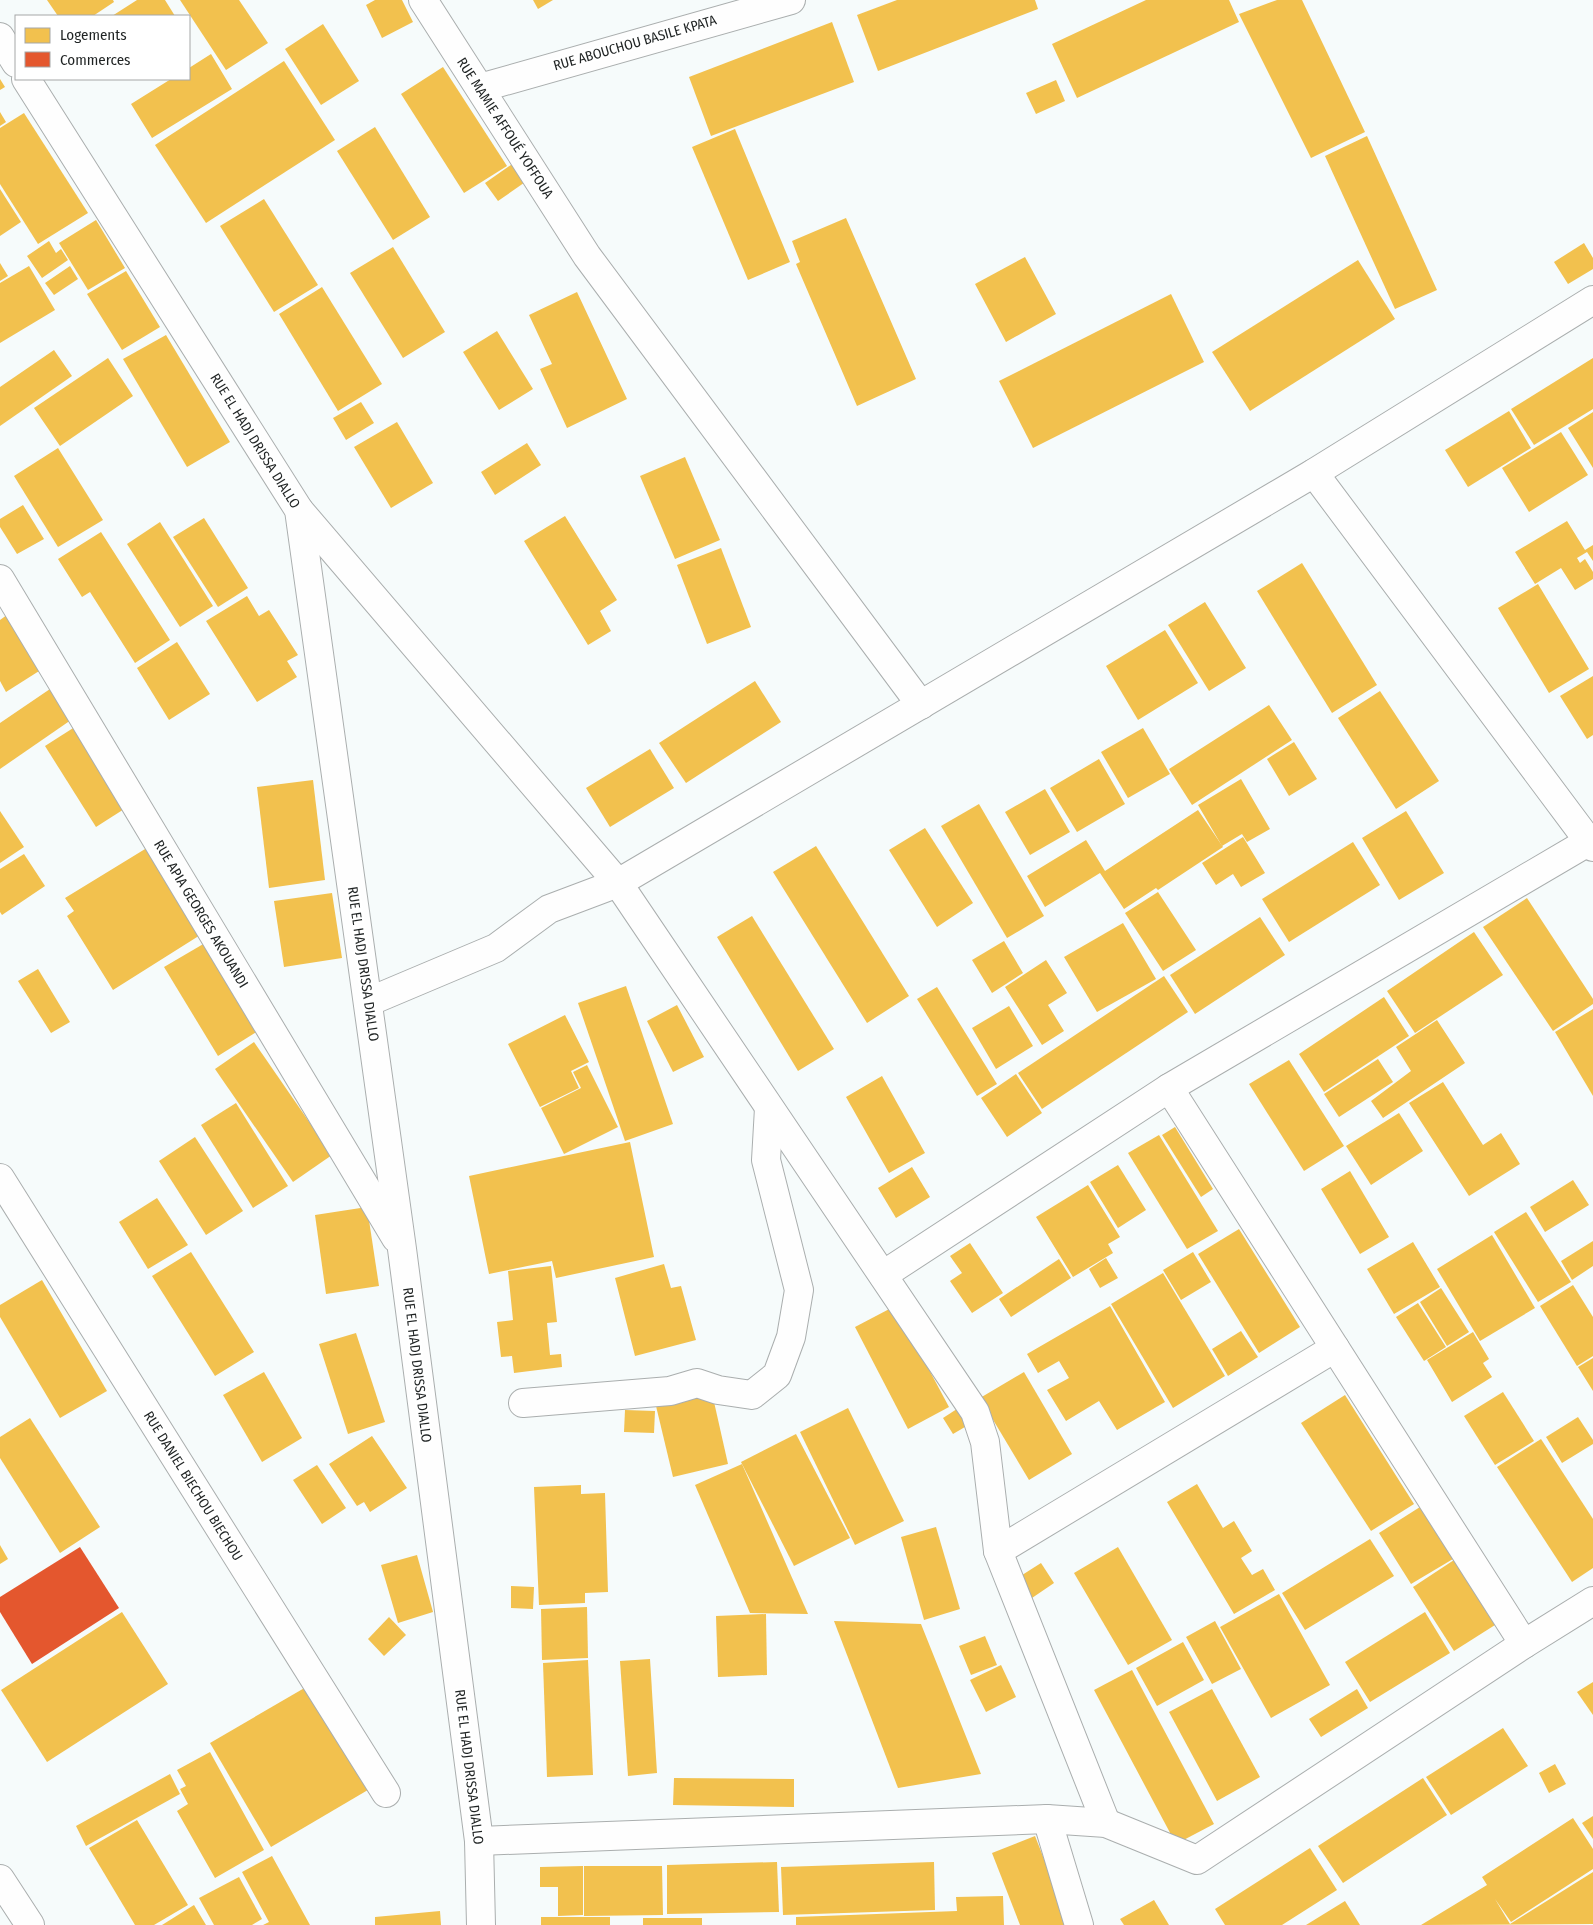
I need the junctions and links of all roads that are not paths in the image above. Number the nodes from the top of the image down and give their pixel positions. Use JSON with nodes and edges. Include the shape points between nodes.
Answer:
{"nodes":[{"id":1,"x":423,"y":0,"type":"edge"},
{"id":2,"x":792,"y":0,"type":"edge"},
{"id":3,"x":0,"y":37,"type":"edge"},
{"id":4,"x":15,"y":61,"type":"edge"},
{"id":5,"x":27,"y":80,"type":"edge"},
{"id":6,"x":480,"y":88,"type":"junction"},
{"id":7,"x":1593,"y":300,"type":"edge"},
{"id":8,"x":1314,"y":473,"type":"junction"},
{"id":9,"x":299,"y":510,"type":"junction"},
{"id":10,"x":0,"y":579,"type":"edge"},
{"id":11,"x":921,"y":705,"type":"junction"},
{"id":12,"x":1592,"y":842,"type":"edge"},
{"id":13,"x":618,"y":883,"type":"junction"},
{"id":14,"x":368,"y":1002,"type":"junction"},
{"id":15,"x":1169,"y":1088,"type":"junction"},
{"id":16,"x":770,"y":1108,"type":"junction"},
{"id":17,"x":0,"y":1178,"type":"edge"},
{"id":18,"x":402,"y":1249,"type":"junction"},
{"id":19,"x":883,"y":1275,"type":"junction"},
{"id":20,"x":1334,"y":1348,"type":"junction"},
{"id":21,"x":523,"y":1404,"type":"dead end"},
{"id":22,"x":998,"y":1550,"type":"junction"},
{"id":23,"x":1593,"y":1601,"type":"edge"},
{"id":24,"x":1524,"y":1644,"type":"junction"},
{"id":25,"x":386,"y":1793,"type":"dead end"},
{"id":26,"x":1047,"y":1819,"type":"junction"},
{"id":27,"x":1106,"y":1823,"type":"junction"},
{"id":28,"x":479,"y":1841,"type":"junction"},
{"id":29,"x":0,"y":1879,"type":"edge"},
{"id":30,"x":30,"y":1925,"type":"edge"},
{"id":31,"x":482,"y":1925,"type":"edge"},
{"id":32,"x":1079,"y":1925,"type":"edge"}],
"edges":[{"from":1,"to":6,"type":"street","name":"RUE MAMIE AFFOUÉ YOFFOUA"},
{"from":2,"to":6,"type":"street","name":"RUE ABOUCHOU BASILE KPATA"},
{"from":3,"to":4,"type":"street"},
{"from":5,"to":9,"type":"street","name":"RUE EL HADJ DRISSA DIALLO"},
{"from":6,"to":11,"type":"street","name":"RUE MAMIE AFFOUÉ YOFFOUA","via":[[587,256]]},
{"from":7,"to":8,"type":"street"},
{"from":8,"to":11,"type":"street"},
{"from":8,"to":12,"type":"street"},
{"from":9,"to":13,"type":"street"},
{"from":9,"to":14,"type":"street","name":"RUE EL HADJ DRISSA DIALLO"},
{"from":10,"to":18,"type":"street","name":"RUE APIA GEORGES AKOUANDI"},
{"from":11,"to":13,"type":"street"},
{"from":12,"to":15,"type":"street"},
{"from":13,"to":14,"type":"street","via":[[549,909],[496,948]]},
{"from":13,"to":16,"type":"street"},
{"from":14,"to":18,"type":"street","name":"RUE EL HADJ DRISSA DIALLO"},
{"from":15,"to":19,"type":"street"},
{"from":15,"to":20,"type":"street"},
{"from":16,"to":19,"type":"street"},
{"from":16,"to":21,"type":"street","via":[[766,1160],[799,1290],[791,1338],[777,1375],[752,1395],[718,1390],[697,1382],[670,1391]]},
{"from":17,"to":25,"type":"street","name":"RUE DANIEL BIECHOU BIECHOU"},
{"from":18,"to":28,"type":"street","name":"RUE EL HADJ DRISSA DIALLO"},
{"from":19,"to":22,"type":"street","via":[[975,1412],[984,1442]]},
{"from":20,"to":22,"type":"street"},
{"from":20,"to":24,"type":"street"},
{"from":22,"to":27,"type":"street"},
{"from":23,"to":24,"type":"street"},
{"from":24,"to":27,"type":"street","via":[[1197,1860]]},
{"from":26,"to":27,"type":"street"},
{"from":26,"to":28,"type":"street"},
{"from":26,"to":32,"type":"street"},
{"from":28,"to":31,"type":"street","name":"RUE EL HADJ DRISSA DIALLO"},
{"from":29,"to":30,"type":"street"}]}
